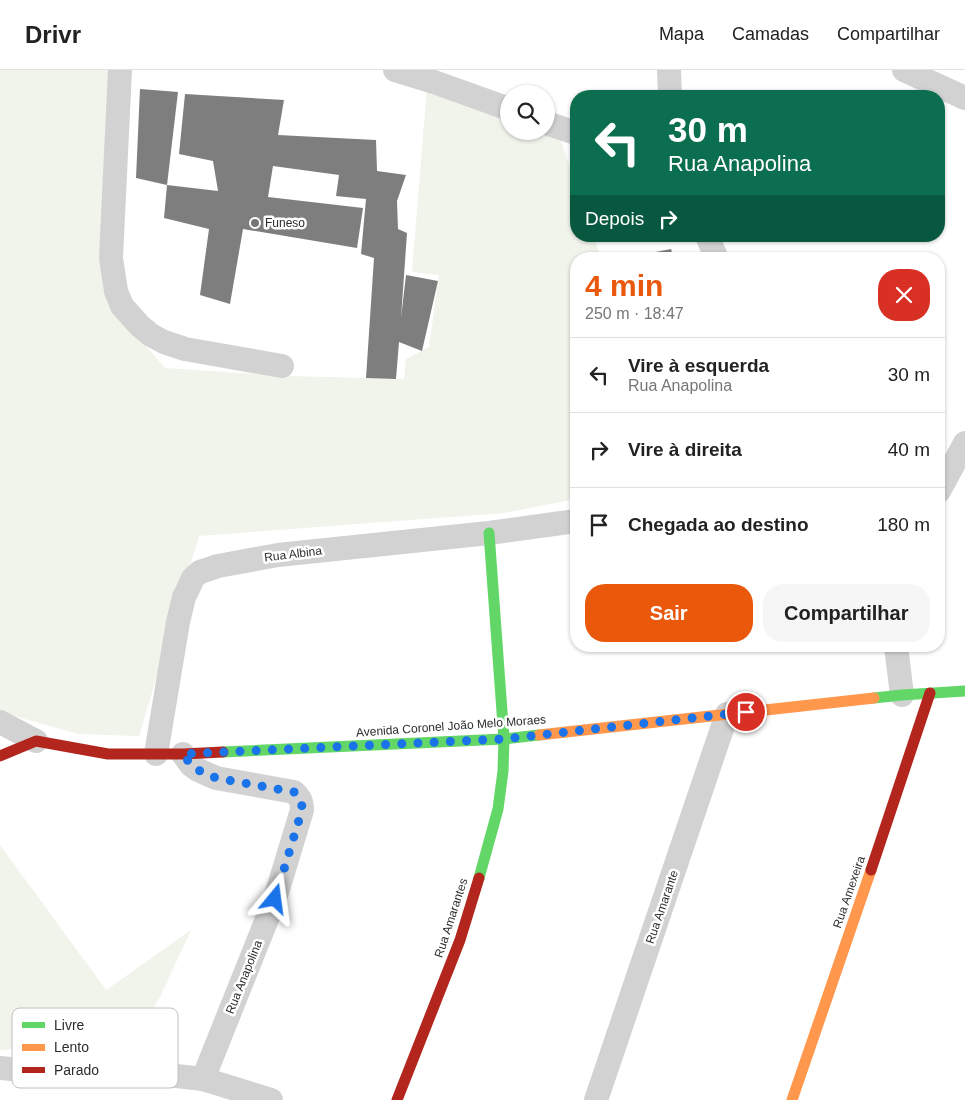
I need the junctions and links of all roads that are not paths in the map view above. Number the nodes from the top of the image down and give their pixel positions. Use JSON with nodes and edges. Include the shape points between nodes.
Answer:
{"nodes":[{"id":1,"x":120,"y":70,"type":"edge"},
{"id":2,"x":395,"y":70,"type":"edge"},
{"id":3,"x":669,"y":70,"type":"edge"},
{"id":4,"x":904,"y":70,"type":"edge"},
{"id":5,"x":670,"y":90,"type":"edge"},
{"id":6,"x":965,"y":98,"type":"edge"},
{"id":7,"x":500,"y":106,"type":"edge"},
{"id":8,"x":555,"y":126,"type":"edge"},
{"id":9,"x":570,"y":131,"type":"edge"},
{"id":10,"x":282,"y":366,"type":"dead end"},
{"id":11,"x":965,"y":443,"type":"edge"},
{"id":12,"x":945,"y":480,"type":"edge"},
{"id":13,"x":570,"y":522,"type":"edge"},
{"id":14,"x":489,"y":533,"type":"junction"},
{"id":15,"x":897,"y":652,"type":"edge"},
{"id":16,"x":965,"y":691,"type":"edge"},
{"id":17,"x":930,"y":693,"type":"junction"},
{"id":18,"x":902,"y":695,"type":"junction"},
{"id":19,"x":727,"y":714,"type":"junction"},
{"id":20,"x":0,"y":722,"type":"edge"},
{"id":21,"x":504,"y":739,"type":"junction"},
{"id":22,"x":36,"y":741,"type":"junction"},
{"id":23,"x":156,"y":754,"type":"junction"},
{"id":24,"x":183,"y":754,"type":"junction"},
{"id":25,"x":0,"y":756,"type":"edge"},
{"id":26,"x":178,"y":1076,"type":"edge"},
{"id":27,"x":203,"y":1079,"type":"junction"},
{"id":28,"x":271,"y":1100,"type":"edge"},
{"id":29,"x":397,"y":1100,"type":"edge"},
{"id":30,"x":596,"y":1100,"type":"edge"},
{"id":31,"x":792,"y":1100,"type":"edge"}],
"edges":[{"from":1,"to":10,"type":"street","via":[[111,258],[122,306],[140,326],[164,342],[185,349]]},
{"from":2,"to":7,"type":"street"},
{"from":3,"to":5,"type":"street"},
{"from":4,"to":6,"type":"street"},
{"from":8,"to":9,"type":"street"},
{"from":11,"to":12,"type":"street"},
{"from":13,"to":14,"type":"street","name":"Rua Albina"},
{"from":14,"to":21,"type":"street","name":"Rua Amarantes"},
{"from":14,"to":23,"type":"street","name":"Rua Albina","via":[[278,555],[200,572],[193,578],[184,597]]},
{"from":15,"to":18,"type":"street"},
{"from":16,"to":17,"type":"street","name":"Avenida Coronel João Melo Moraes"},
{"from":17,"to":18,"type":"street","name":"Avenida Coronel João Melo Moraes"},
{"from":17,"to":31,"type":"street","name":"Rua Amexeira"},
{"from":18,"to":19,"type":"street","name":"Avenida Coronel João Melo Moraes"},
{"from":19,"to":21,"type":"street","name":"Avenida Coronel João Melo Moraes"},
{"from":19,"to":30,"type":"street","name":"Rua Amarante"},
{"from":20,"to":22,"type":"street"},
{"from":21,"to":24,"type":"street","name":"Avenida Coronel João Melo Moraes"},
{"from":21,"to":29,"type":"street","name":"Rua Amarantes","via":[[498,809],[488,847],[460,940]]},
{"from":22,"to":23,"type":"street","name":"Avenida Coronel João Melo Moraes","via":[[108,754]]},
{"from":22,"to":25,"type":"street"},
{"from":23,"to":24,"type":"street","name":"Avenida Coronel João Melo Moraes"},
{"from":24,"to":27,"type":"street","name":"Rua Anapolina","via":[[191,765],[216,778],[294,792],[302,802],[275,899]]},
{"from":26,"to":27,"type":"street"},
{"from":27,"to":28,"type":"street"}]}
